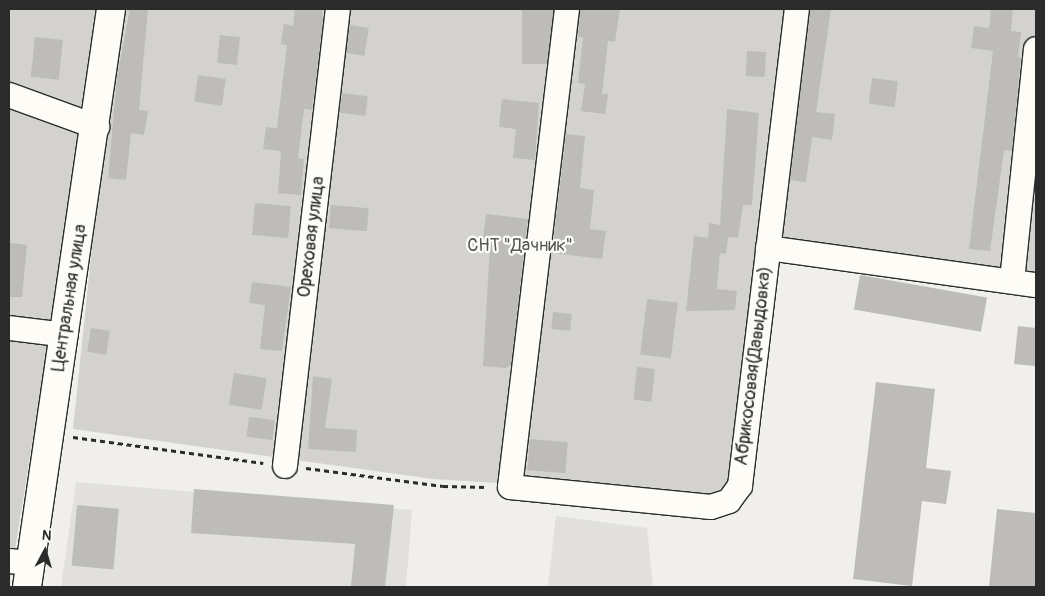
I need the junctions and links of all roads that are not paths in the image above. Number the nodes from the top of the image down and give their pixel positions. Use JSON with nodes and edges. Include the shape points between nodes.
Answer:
{"nodes":[{"id":1,"x":111,"y":9,"type":"edge"},
{"id":2,"x":338,"y":9,"type":"edge"},
{"id":3,"x":567,"y":9,"type":"edge"},
{"id":4,"x":797,"y":9,"type":"edge"},
{"id":5,"x":1036,"y":49,"type":"edge"},
{"id":6,"x":9,"y":95,"type":"edge"},
{"id":7,"x":97,"y":127,"type":"junction"},
{"id":8,"x":768,"y":248,"type":"junction"},
{"id":9,"x":1012,"y":281,"type":"junction"},
{"id":10,"x":1036,"y":285,"type":"edge"},
{"id":11,"x":9,"y":328,"type":"edge"},
{"id":12,"x":66,"y":334,"type":"junction"},
{"id":13,"x":285,"y":466,"type":"road end"},
{"id":14,"x":22,"y":570,"type":"edge"}],
"edges":[{"from":1,"to":7,"type":"street","name":"Центральная улица"},
{"from":2,"to":13,"type":"street","name":"Ореховая улица"},
{"from":3,"to":8,"type":"street","name":"Абрикосовая(Давыдовка)","via":[[510,487],[711,507],[736,494]]},
{"from":4,"to":8,"type":"street","name":"Абрикосовая(Давыдовка)"},
{"from":5,"to":9,"type":"street"},
{"from":6,"to":7,"type":"street"},
{"from":7,"to":12,"type":"street","name":"Центральная улица"},
{"from":8,"to":9,"type":"street"},
{"from":9,"to":10,"type":"street"},
{"from":11,"to":12,"type":"street"},
{"from":12,"to":14,"type":"street","name":"Центральная улица"}]}
